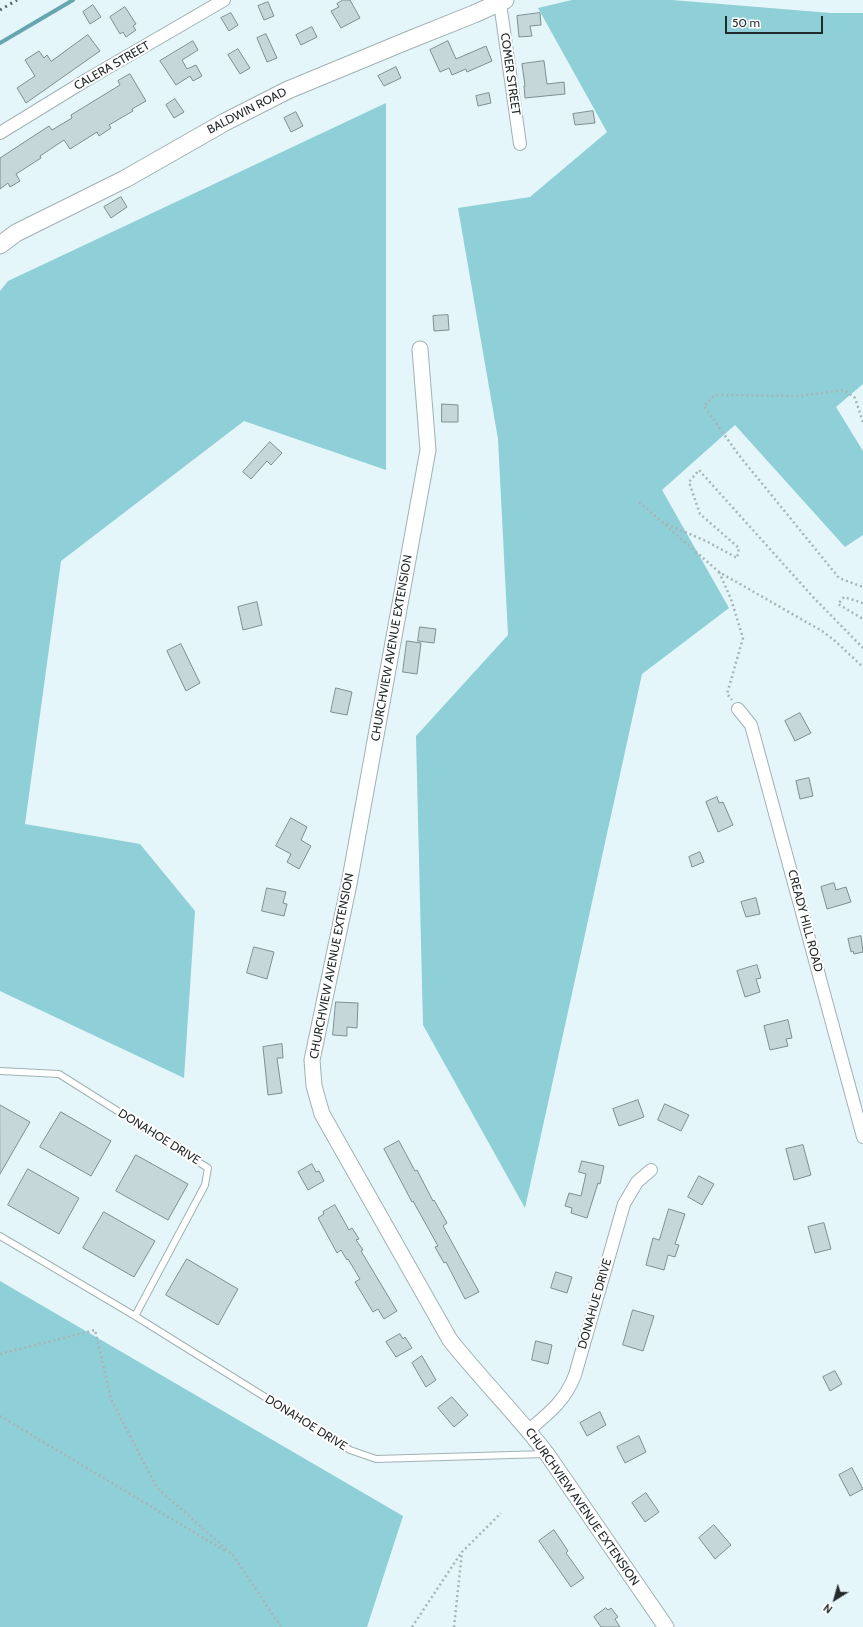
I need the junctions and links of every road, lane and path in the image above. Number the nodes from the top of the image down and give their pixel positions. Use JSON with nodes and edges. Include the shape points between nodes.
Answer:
{"nodes":[{"id":1,"x":224,"y":0,"type":"edge"},
{"id":2,"x":502,"y":1,"type":"edge"},
{"id":3,"x":0,"y":133,"type":"edge"},
{"id":4,"x":520,"y":144,"type":"dead end"},
{"id":5,"x":0,"y":245,"type":"edge"},
{"id":6,"x":420,"y":349,"type":"dead end"},
{"id":7,"x":863,"y":422,"type":"edge"},
{"id":8,"x":639,"y":502,"type":"dead end"},
{"id":9,"x":662,"y":522,"type":"junction"},
{"id":10,"x":720,"y":572,"type":"junction"},
{"id":11,"x":863,"y":587,"type":"edge"},
{"id":12,"x":863,"y":603,"type":"edge"},
{"id":13,"x":863,"y":619,"type":"edge"},
{"id":14,"x":863,"y":648,"type":"edge"},
{"id":15,"x":863,"y":667,"type":"edge"},
{"id":16,"x":738,"y":709,"type":"joint"},
{"id":17,"x":0,"y":1071,"type":"edge"},
{"id":18,"x":863,"y":1136,"type":"edge"},
{"id":19,"x":651,"y":1170,"type":"dead end"},
{"id":20,"x":0,"y":1236,"type":"edge"},
{"id":21,"x":135,"y":1316,"type":"junction"},
{"id":22,"x":0,"y":1354,"type":"edge"},
{"id":23,"x":0,"y":1416,"type":"edge"},
{"id":24,"x":529,"y":1430,"type":"junction"},
{"id":25,"x":547,"y":1454,"type":"junction"},
{"id":26,"x":501,"y":1513,"type":"dead end"},
{"id":27,"x":462,"y":1552,"type":"junction"},
{"id":28,"x":233,"y":1555,"type":"junction"},
{"id":29,"x":281,"y":1627,"type":"edge"},
{"id":30,"x":412,"y":1627,"type":"edge"},
{"id":31,"x":454,"y":1627,"type":"edge"},
{"id":32,"x":666,"y":1627,"type":"edge"}],
"edges":[{"from":1,"to":3,"type":"street","name":"CALERA STREET"},
{"from":2,"to":4,"type":"street","name":"COMER STREET"},
{"from":2,"to":5,"type":"main road","name":"BALDWIN ROAD","via":[[288,90],[224,122],[125,179],[16,233]]},
{"from":6,"to":24,"type":"street","name":"CHURCHVIEW AVENUE EXTENSION","via":[[428,450],[349,884],[312,1060],[314,1086],[322,1114],[450,1340]]},
{"from":7,"to":11,"type":"path","via":[[854,398],[844,390],[799,396],[715,395],[704,406],[738,454],[839,578]]},
{"from":8,"to":9,"type":"path"},
{"from":9,"to":10,"type":"path"},
{"from":9,"to":14,"type":"path","via":[[737,558],[739,548],[700,514],[689,482],[699,470],[813,597]]},
{"from":10,"to":15,"type":"path","via":[[822,631]]},
{"from":10,"to":16,"type":"path","via":[[743,638],[727,694]]},
{"from":12,"to":13,"type":"path","via":[[844,597],[838,604]]},
{"from":16,"to":18,"type":"street","name":"CREADY HILL ROAD","via":[[751,725]]},
{"from":17,"to":21,"type":"lane","name":"DONAHOE DRIVE","via":[[59,1074],[208,1168],[205,1185]]},
{"from":19,"to":24,"type":"street","name":"DONAHUE DRIVE","via":[[637,1182],[624,1204],[570,1390],[557,1406]]},
{"from":20,"to":21,"type":"lane","name":"DONAHOE DRIVE"},
{"from":21,"to":25,"type":"lane","name":"DONAHOE DRIVE","via":[[350,1450],[376,1459]]},
{"from":22,"to":28,"type":"path","via":[[95,1330],[111,1399],[157,1488]]},
{"from":23,"to":28,"type":"path"},
{"from":24,"to":25,"type":"street","name":"CHURCHVIEW AVENUE EXTENSION"},
{"from":25,"to":32,"type":"street","name":"CHURCHVIEW AVENUE EXTENSION"},
{"from":26,"to":27,"type":"path"},
{"from":27,"to":30,"type":"path"},
{"from":27,"to":31,"type":"path"},
{"from":28,"to":29,"type":"path"}]}
